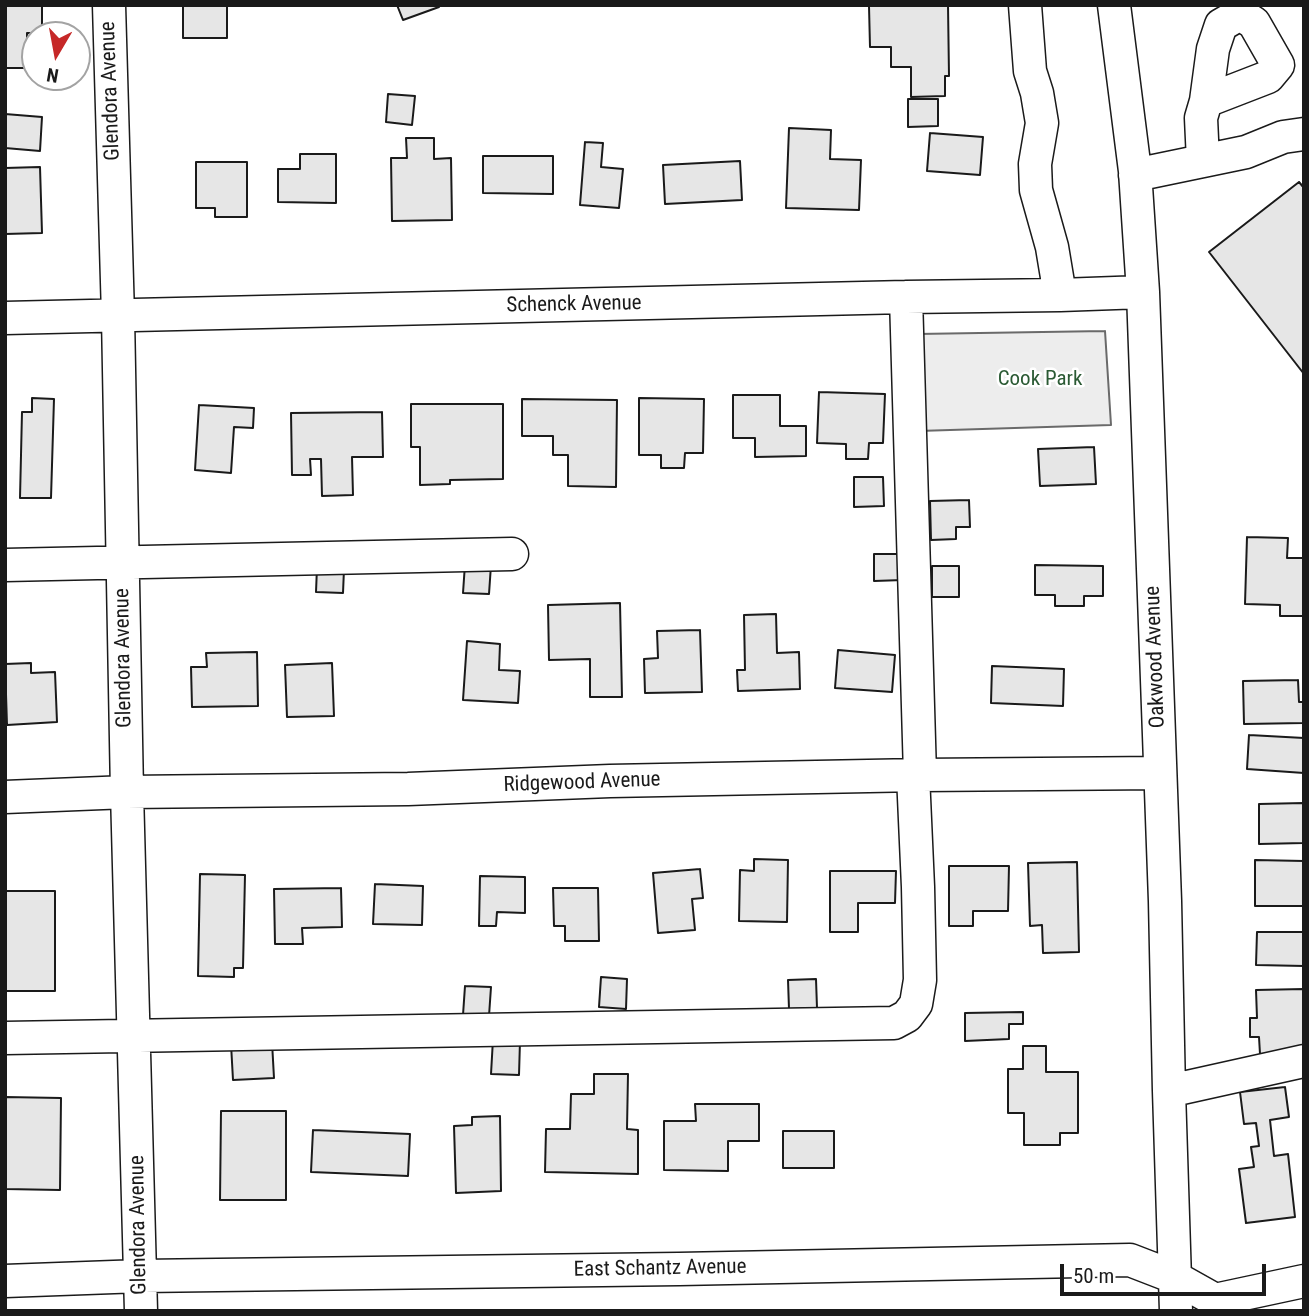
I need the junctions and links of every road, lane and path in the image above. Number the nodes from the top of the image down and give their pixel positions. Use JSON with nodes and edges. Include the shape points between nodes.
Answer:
{"nodes":[{"id":1,"x":109,"y":5,"type":"edge"},
{"id":2,"x":1025,"y":5,"type":"edge"},
{"id":3,"x":1114,"y":5,"type":"edge"},
{"id":4,"x":1206,"y":101,"type":"dead end"},
{"id":5,"x":1304,"y":134,"type":"edge"},
{"id":6,"x":1203,"y":161,"type":"junction"},
{"id":7,"x":1135,"y":175,"type":"junction"},
{"id":8,"x":1143,"y":292,"type":"junction"},
{"id":9,"x":1060,"y":295,"type":"junction"},
{"id":10,"x":905,"y":296,"type":"junction"},
{"id":11,"x":118,"y":316,"type":"junction"},
{"id":12,"x":5,"y":318,"type":"edge"},
{"id":13,"x":512,"y":554,"type":"dead end"},
{"id":14,"x":122,"y":563,"type":"junction"},
{"id":15,"x":5,"y":565,"type":"edge"},
{"id":16,"x":1160,"y":773,"type":"junction"},
{"id":17,"x":917,"y":775,"type":"junction"},
{"id":18,"x":127,"y":792,"type":"junction"},
{"id":19,"x":5,"y":797,"type":"edge"},
{"id":20,"x":134,"y":1035,"type":"junction"},
{"id":21,"x":5,"y":1038,"type":"edge"},
{"id":22,"x":1304,"y":1061,"type":"edge"},
{"id":23,"x":1168,"y":1091,"type":"junction"},
{"id":24,"x":141,"y":1276,"type":"junction"},
{"id":25,"x":1174,"y":1278,"type":"junction"},
{"id":26,"x":5,"y":1281,"type":"edge"},
{"id":27,"x":1304,"y":1281,"type":"edge"},
{"id":28,"x":141,"y":1311,"type":"edge"},
{"id":29,"x":1175,"y":1311,"type":"edge"}],
"edges":[{"from":1,"to":11,"type":"street","name":"Glendora Avenue"},
{"from":2,"to":9,"type":"street","via":[[1030,71],[1042,123],[1036,190]]},
{"from":3,"to":7,"type":"street","name":"Oakwood Avenue"},
{"from":4,"to":6,"type":"street","via":[[1200,118]]},
{"from":5,"to":6,"type":"street"},
{"from":6,"to":7,"type":"street"},
{"from":7,"to":8,"type":"street","name":"Oakwood Avenue"},
{"from":8,"to":9,"type":"street","name":"Schenck Avenue"},
{"from":8,"to":16,"type":"street","name":"Oakwood Avenue"},
{"from":9,"to":10,"type":"street","name":"Schenck Avenue"},
{"from":10,"to":11,"type":"street","name":"Schenck Avenue"},
{"from":10,"to":17,"type":"street"},
{"from":11,"to":12,"type":"street","name":"Schenck Avenue"},
{"from":11,"to":14,"type":"street","name":"Glendora Avenue"},
{"from":13,"to":14,"type":"street"},
{"from":14,"to":15,"type":"street"},
{"from":14,"to":18,"type":"street","name":"Glendora Avenue"},
{"from":16,"to":17,"type":"street","name":"Ridgewood Avenue"},
{"from":16,"to":23,"type":"street","name":"Oakwood Avenue"},
{"from":17,"to":18,"type":"street","name":"Ridgewood Avenue"},
{"from":17,"to":20,"type":"street","via":[[920,980],[916,1004],[894,1023]]},
{"from":18,"to":19,"type":"street","name":"Ridgewood Avenue"},
{"from":18,"to":20,"type":"street","name":"Glendora Avenue"},
{"from":20,"to":21,"type":"street"},
{"from":20,"to":24,"type":"street","name":"Glendora Avenue"},
{"from":22,"to":23,"type":"street"},
{"from":23,"to":25,"type":"street","name":"Oakwood Avenue"},
{"from":24,"to":25,"type":"street","name":"East Schantz Avenue","via":[[1130,1259]]},
{"from":24,"to":26,"type":"street","name":"East Schantz Avenue"},
{"from":24,"to":28,"type":"street","name":"Glendora Avenue"},
{"from":25,"to":27,"type":"street","name":"East Schantz Avenue","via":[[1215,1300]]},
{"from":25,"to":29,"type":"street","name":"Oakwood Avenue"}]}
